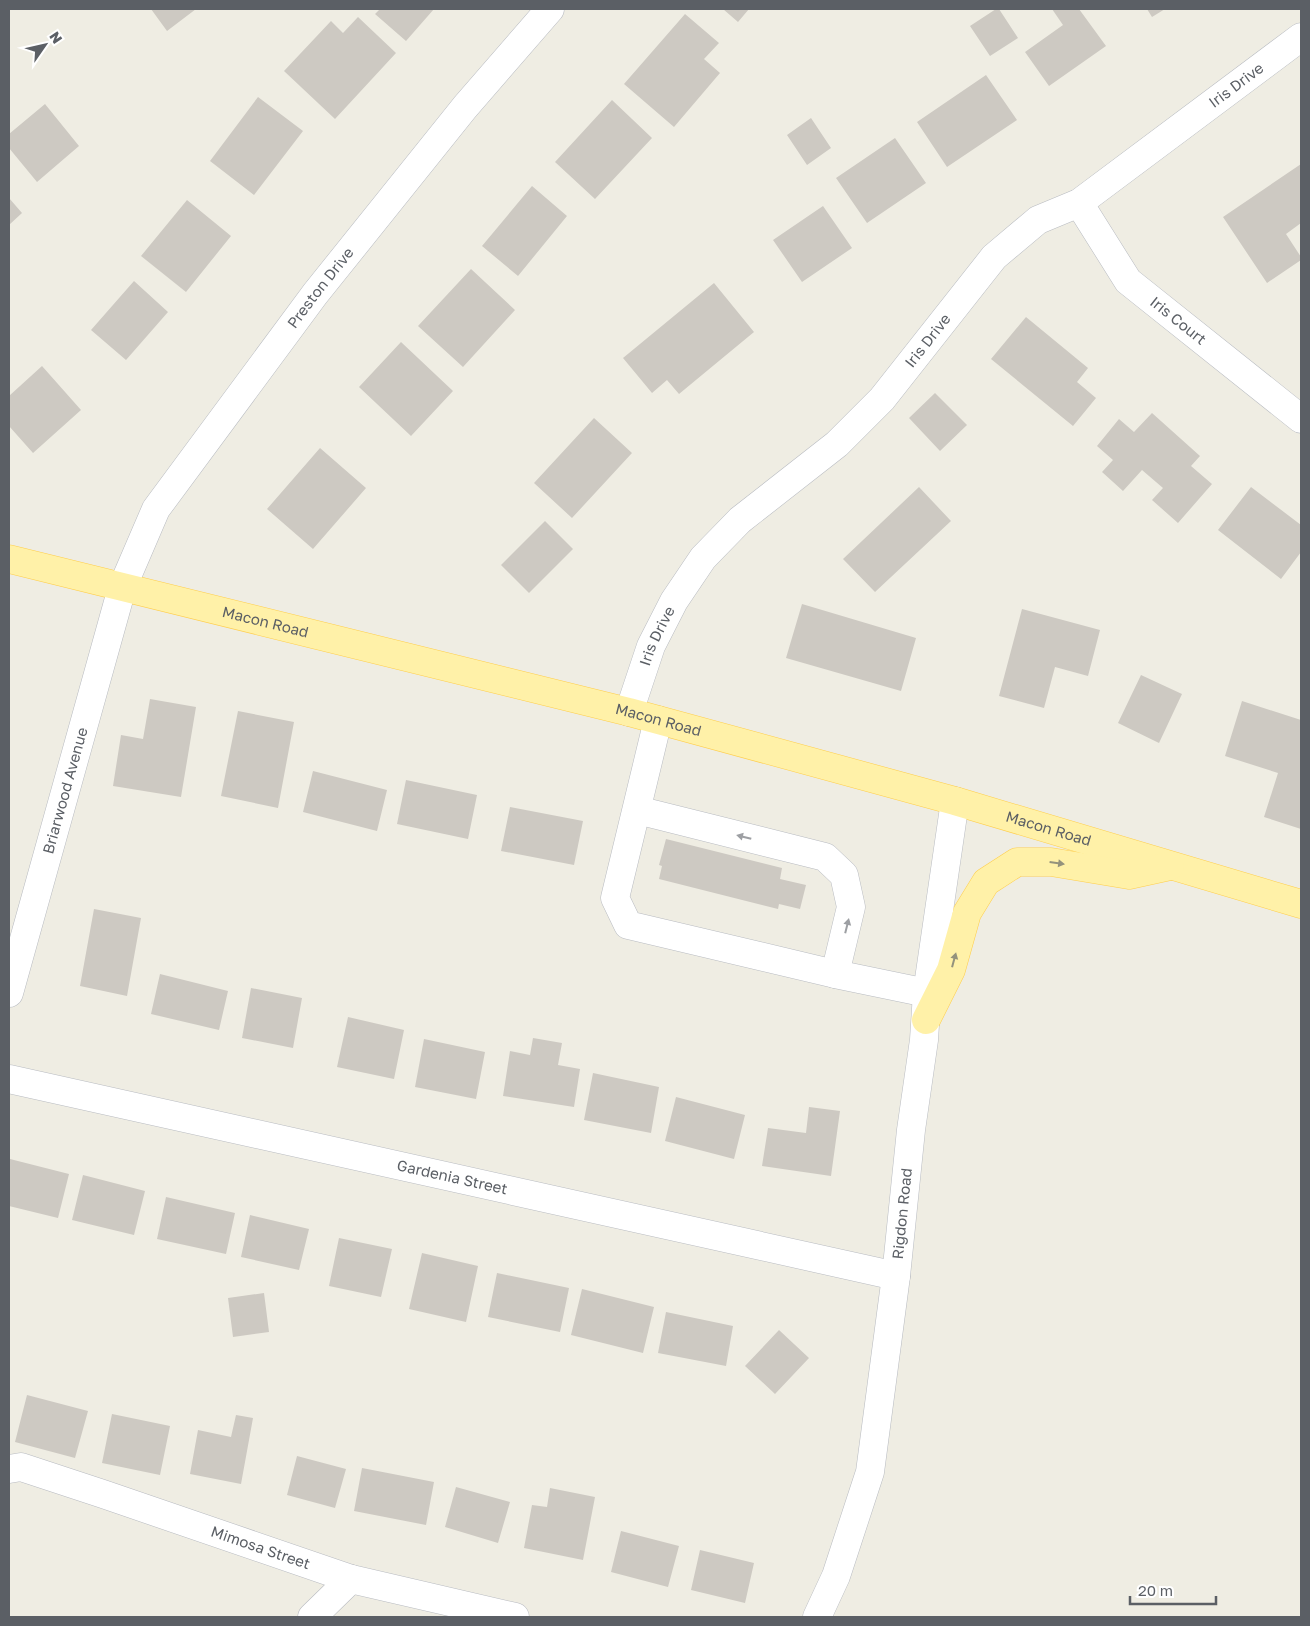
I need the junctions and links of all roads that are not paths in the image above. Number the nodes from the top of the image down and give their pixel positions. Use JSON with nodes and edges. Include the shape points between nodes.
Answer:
{"nodes":[{"id":1,"x":550,"y":9,"type":"edge"},
{"id":2,"x":1301,"y":37,"type":"edge"},
{"id":3,"x":1079,"y":203,"type":"junction"},
{"id":4,"x":1301,"y":419,"type":"edge"},
{"id":5,"x":9,"y":559,"type":"edge"},
{"id":6,"x":122,"y":588,"type":"junction"},
{"id":7,"x":629,"y":712,"type":"junction"},
{"id":8,"x":658,"y":720,"type":"junction"},
{"id":9,"x":955,"y":801,"type":"junction"},
{"id":10,"x":637,"y":810,"type":"junction"},
{"id":11,"x":1171,"y":866,"type":"junction"},
{"id":12,"x":1301,"y":904,"type":"edge"},
{"id":13,"x":835,"y":974,"type":"junction"},
{"id":14,"x":9,"y":993,"type":"edge"},
{"id":15,"x":927,"y":993,"type":"junction"},
{"id":16,"x":926,"y":1020,"type":"junction"},
{"id":17,"x":9,"y":1079,"type":"edge"},
{"id":18,"x":896,"y":1276,"type":"junction"},
{"id":19,"x":9,"y":1469,"type":"edge"},
{"id":20,"x":351,"y":1579,"type":"junction"},
{"id":21,"x":312,"y":1617,"type":"edge"},
{"id":22,"x":515,"y":1617,"type":"edge"},
{"id":23,"x":817,"y":1617,"type":"edge"}],
"edges":[{"from":1,"to":6,"type":"street","name":"Preston Drive","via":[[465,107],[315,294],[156,509]]},
{"from":2,"to":3,"type":"street","name":"Iris Drive"},
{"from":3,"to":4,"type":"street","name":"Iris Court","via":[[1128,281]]},
{"from":3,"to":7,"type":"street","name":"Iris Drive","via":[[1038,220],[994,257],[876,405],[837,444],[740,520],[703,558],[674,601],[651,646]]},
{"from":5,"to":6,"type":"main road","name":"Macon Road"},
{"from":6,"to":7,"type":"main road","name":"Macon Road"},
{"from":6,"to":14,"type":"street","name":"Briarwood Avenue"},
{"from":7,"to":8,"type":"main road","name":"Macon Road"},
{"from":8,"to":9,"type":"main road","name":"Macon Road"},
{"from":8,"to":10,"type":"street"},
{"from":9,"to":11,"type":"main road","name":"Macon Road"},
{"from":9,"to":15,"type":"street","name":"Rigdon Road"},
{"from":13,"to":10,"type":"street","one_way":true,"via":[[851,907],[844,875],[825,857]]},
{"from":10,"to":13,"type":"street","via":[[615,898],[628,925]]},
{"from":11,"to":12,"type":"main road","name":"Macon Road"},
{"from":16,"to":11,"type":"main road","one_way":true,"via":[[951,970],[967,913],[986,882],[1009,867],[1017,862],[1051,862],[1129,875]]},
{"from":13,"to":15,"type":"street"},
{"from":15,"to":16,"type":"street","name":"Rigdon Road"},
{"from":16,"to":18,"type":"street","name":"Rigdon Road"},
{"from":17,"to":18,"type":"street","name":"Gardenia Street"},
{"from":18,"to":23,"type":"street","name":"Rigdon Road","via":[[870,1472],[836,1576]]},
{"from":19,"to":20,"type":"street","name":"Mimosa Street","via":[[21,1467]]},
{"from":20,"to":21,"type":"street"},
{"from":20,"to":22,"type":"street","name":"Mimosa Street"}]}
